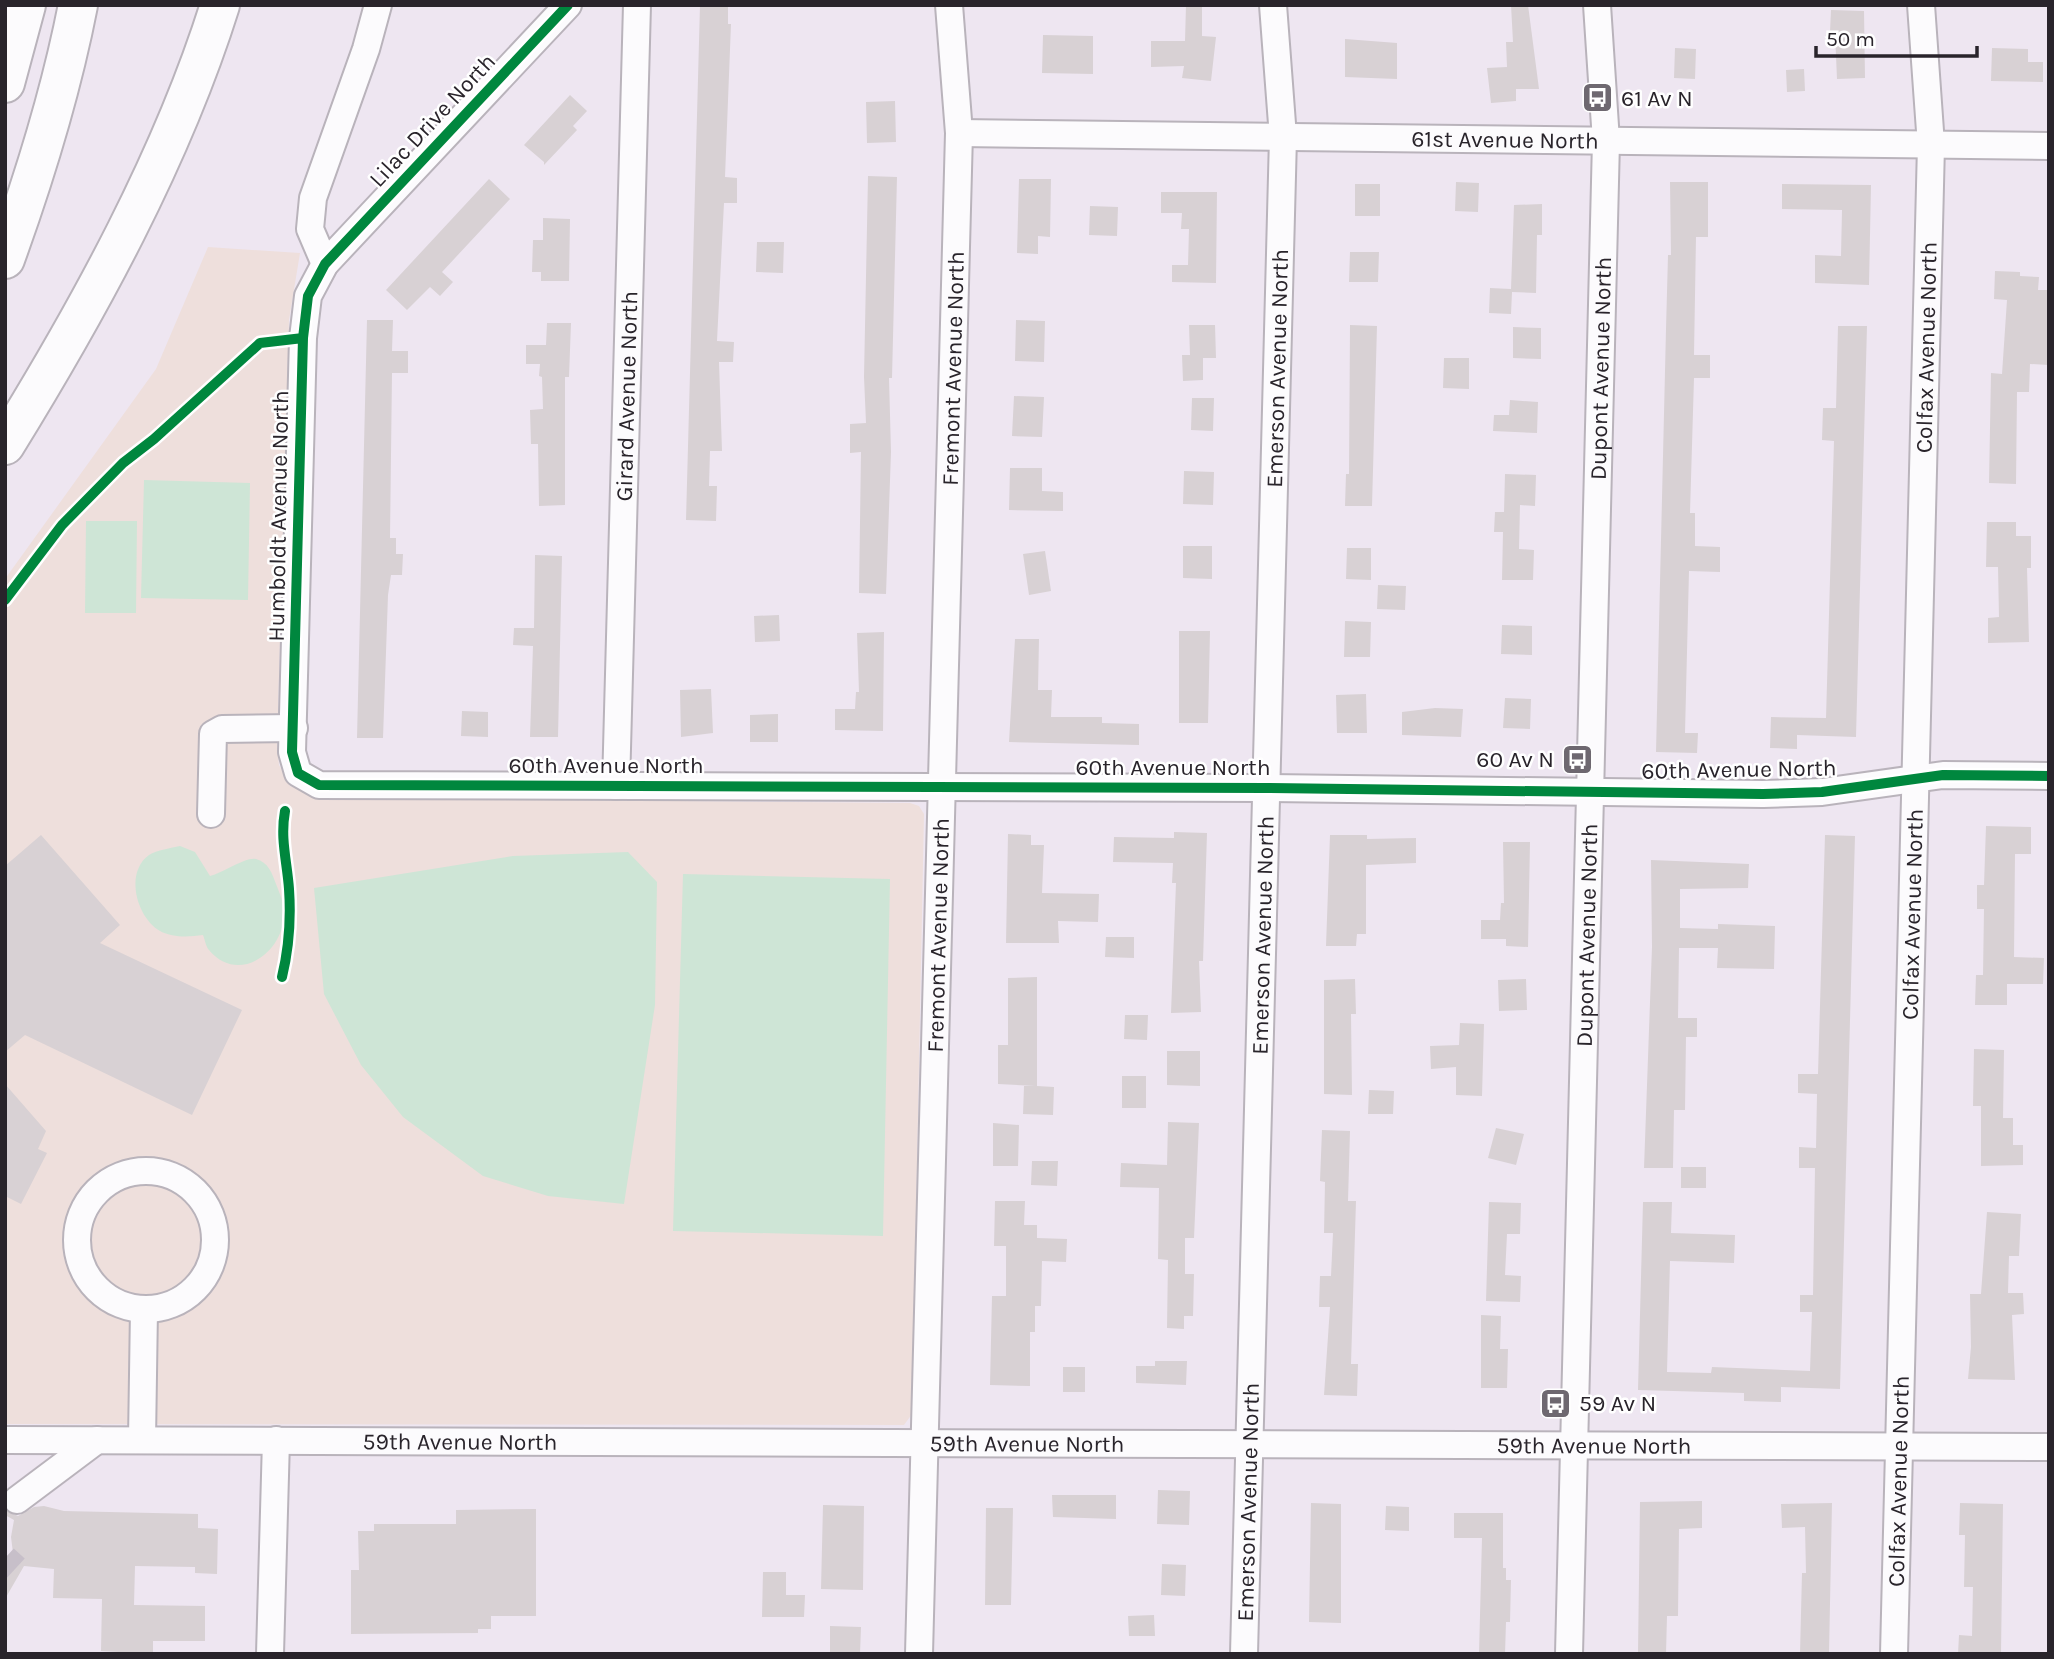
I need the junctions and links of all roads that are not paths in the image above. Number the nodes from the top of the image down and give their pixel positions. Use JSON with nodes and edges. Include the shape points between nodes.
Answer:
{"nodes":[{"id":1,"x":8,"y":5,"type":"edge"},
{"id":2,"x":26,"y":5,"type":"edge"},
{"id":3,"x":78,"y":5,"type":"edge"},
{"id":4,"x":220,"y":5,"type":"edge"},
{"id":5,"x":568,"y":5,"type":"edge"},
{"id":6,"x":637,"y":5,"type":"edge"},
{"id":7,"x":949,"y":5,"type":"edge"},
{"id":8,"x":1273,"y":5,"type":"edge"},
{"id":9,"x":1597,"y":5,"type":"edge"},
{"id":10,"x":1921,"y":5,"type":"edge"},
{"id":11,"x":379,"y":7,"type":"edge"},
{"id":12,"x":5,"y":20,"type":"edge"},
{"id":13,"x":5,"y":83,"type":"edge"},
{"id":14,"x":960,"y":133,"type":"junction"},
{"id":15,"x":1283,"y":137,"type":"junction"},
{"id":16,"x":1606,"y":141,"type":"junction"},
{"id":17,"x":1931,"y":145,"type":"junction"},
{"id":18,"x":2049,"y":146,"type":"edge"},
{"id":19,"x":5,"y":259,"type":"edge"},
{"id":20,"x":326,"y":264,"type":"junction"},
{"id":21,"x":5,"y":445,"type":"edge"},
{"id":22,"x":294,"y":728,"type":"junction"},
{"id":23,"x":298,"y":773,"type":"joint"},
{"id":24,"x":2049,"y":776,"type":"edge"},
{"id":25,"x":1917,"y":777,"type":"junction"},
{"id":26,"x":617,"y":786,"type":"junction"},
{"id":27,"x":941,"y":788,"type":"junction"},
{"id":28,"x":1266,"y":788,"type":"junction"},
{"id":29,"x":1590,"y":793,"type":"junction"},
{"id":30,"x":211,"y":814,"type":"dead end"},
{"id":31,"x":144,"y":1310,"type":"junction"},
{"id":32,"x":5,"y":1440,"type":"edge"},
{"id":33,"x":97,"y":1440,"type":"junction"},
{"id":34,"x":142,"y":1440,"type":"junction"},
{"id":35,"x":276,"y":1440,"type":"junction"},
{"id":36,"x":924,"y":1441,"type":"junction"},
{"id":37,"x":1249,"y":1444,"type":"junction"},
{"id":38,"x":1574,"y":1444,"type":"junction"},
{"id":39,"x":1898,"y":1447,"type":"junction"},
{"id":40,"x":2049,"y":1447,"type":"edge"},
{"id":41,"x":17,"y":1500,"type":"dead end"},
{"id":42,"x":270,"y":1654,"type":"edge"},
{"id":43,"x":919,"y":1654,"type":"edge"},
{"id":44,"x":1244,"y":1654,"type":"edge"},
{"id":45,"x":1569,"y":1654,"type":"edge"},
{"id":46,"x":1894,"y":1654,"type":"edge"}],
"edges":[{"from":1,"to":12,"type":"highway"},
{"from":2,"to":13,"type":"highway"},
{"from":3,"to":19,"type":"highway","via":[[54,105]]},
{"from":4,"to":21,"type":"highway","via":[[183,106],[146,188]]},
{"from":5,"to":20,"type":"street","name":"Lilac Drive North"},
{"from":6,"to":26,"type":"street","name":"Girard Avenue North"},
{"from":7,"to":14,"type":"street","name":"Fremont Avenue North"},
{"from":8,"to":15,"type":"street","name":"Emerson Avenue North"},
{"from":9,"to":16,"type":"street","name":"Dupont Avenue North"},
{"from":10,"to":17,"type":"street","name":"Colfax Avenue North"},
{"from":11,"to":20,"type":"street","via":[[313,198],[310,229]]},
{"from":14,"to":15,"type":"street","name":"61st Avenue North"},
{"from":14,"to":27,"type":"street","name":"Fremont Avenue North"},
{"from":15,"to":16,"type":"street","name":"61st Avenue North"},
{"from":15,"to":28,"type":"street","name":"Emerson Avenue North"},
{"from":16,"to":17,"type":"street","name":"61st Avenue North"},
{"from":16,"to":29,"type":"street","name":"Dupont Avenue North"},
{"from":17,"to":18,"type":"street","name":"61st Avenue North"},
{"from":17,"to":25,"type":"street","name":"Colfax Avenue North"},
{"from":20,"to":22,"type":"street","name":"Humboldt Avenue North","via":[[308,296],[303,338]]},
{"from":22,"to":23,"type":"street","name":"Humboldt Avenue North","via":[[292,752]]},
{"from":22,"to":30,"type":"street","via":[[222,729],[213,734]]},
{"from":23,"to":26,"type":"street","name":"60th Avenue North","via":[[319,785]]},
{"from":24,"to":25,"type":"street","name":"60th Avenue North"},
{"from":25,"to":29,"type":"street","name":"60th Avenue North","via":[[1822,792]]},
{"from":25,"to":39,"type":"street","name":"Colfax Avenue North"},
{"from":26,"to":27,"type":"street","name":"60th Avenue North"},
{"from":27,"to":28,"type":"street","name":"60th Avenue North"},
{"from":27,"to":36,"type":"street","name":"Fremont Avenue North"},
{"from":28,"to":29,"type":"street","name":"60th Avenue North"},
{"from":28,"to":37,"type":"street","name":"Emerson Avenue North"},
{"from":29,"to":38,"type":"street","name":"Dupont Avenue North"},
{"from":31,"to":31,"type":"street","via":[[102,1294],[78,1258],[76,1236],[92,1195],[119,1176],[151,1170],[175,1176],[195,1189],[209,1209],[214,1255],[205,1278],[188,1295],[167,1306]]},
{"from":31,"to":34,"type":"street"},
{"from":32,"to":33,"type":"street","name":"59th Avenue North"},
{"from":33,"to":34,"type":"street","name":"59th Avenue North"},
{"from":33,"to":41,"type":"street"},
{"from":34,"to":35,"type":"street","name":"59th Avenue North"},
{"from":35,"to":36,"type":"street","name":"59th Avenue North"},
{"from":35,"to":42,"type":"street"},
{"from":36,"to":37,"type":"street","name":"59th Avenue North"},
{"from":36,"to":43,"type":"street","name":"Fremont Avenue North"},
{"from":37,"to":38,"type":"street","name":"59th Avenue North"},
{"from":37,"to":44,"type":"street","name":"Emerson Avenue North"},
{"from":38,"to":39,"type":"street","name":"59th Avenue North"},
{"from":38,"to":45,"type":"street","name":"Dupont Avenue North"},
{"from":39,"to":40,"type":"street","name":"59th Avenue North"},
{"from":39,"to":46,"type":"street","name":"Colfax Avenue North"}]}
